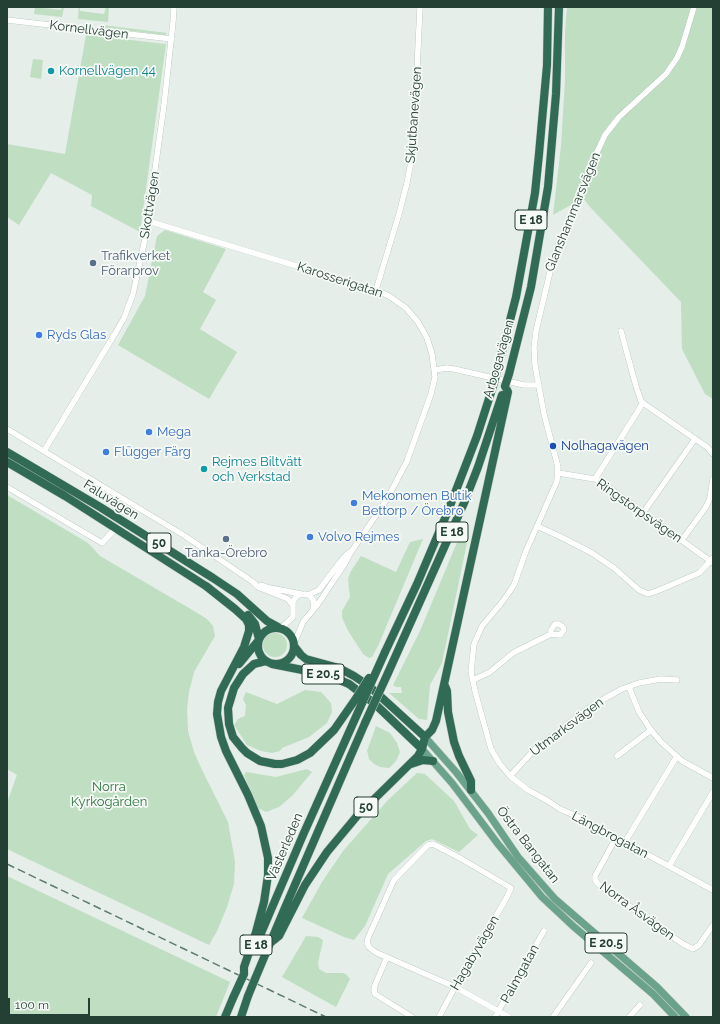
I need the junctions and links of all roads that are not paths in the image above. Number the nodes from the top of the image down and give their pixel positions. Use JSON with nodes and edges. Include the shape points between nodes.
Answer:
{"nodes":[{"id":1,"x":174,"y":7,"type":"edge"},
{"id":2,"x":420,"y":7,"type":"edge"},
{"id":3,"x":548,"y":7,"type":"edge"},
{"id":4,"x":559,"y":7,"type":"edge"},
{"id":5,"x":694,"y":7,"type":"edge"},
{"id":6,"x":7,"y":20,"type":"edge"},
{"id":7,"x":172,"y":39,"type":"junction"},
{"id":8,"x":148,"y":221,"type":"junction"},
{"id":9,"x":376,"y":290,"type":"junction"},
{"id":10,"x":621,"y":331,"type":"dead end"},
{"id":11,"x":435,"y":370,"type":"junction"},
{"id":12,"x":539,"y":385,"type":"junction"},
{"id":13,"x":505,"y":386,"type":"junction"},
{"id":14,"x":643,"y":403,"type":"junction"},
{"id":15,"x":7,"y":429,"type":"edge"},
{"id":16,"x":695,"y":440,"type":"junction"},
{"id":17,"x":44,"y":451,"type":"junction"},
{"id":18,"x":7,"y":452,"type":"edge"},
{"id":19,"x":713,"y":454,"type":"edge"},
{"id":20,"x":7,"y":462,"type":"edge"},
{"id":21,"x":558,"y":473,"type":"junction"},
{"id":22,"x":595,"y":479,"type":"junction"},
{"id":23,"x":713,"y":479,"type":"edge"},
{"id":24,"x":7,"y":487,"type":"edge"},
{"id":25,"x":643,"y":513,"type":"junction"},
{"id":26,"x":537,"y":526,"type":"junction"},
{"id":27,"x":116,"y":528,"type":"junction"},
{"id":28,"x":682,"y":540,"type":"junction"},
{"id":29,"x":351,"y":552,"type":"junction"},
{"id":30,"x":712,"y":561,"type":"edge"},
{"id":31,"x":253,"y":582,"type":"junction"},
{"id":32,"x":206,"y":586,"type":"junction"},
{"id":33,"x":301,"y":594,"type":"junction"},
{"id":34,"x":308,"y":595,"type":"junction"},
{"id":35,"x":293,"y":606,"type":"junction"},
{"id":36,"x":313,"y":609,"type":"junction"},
{"id":37,"x":280,"y":628,"type":"junction"},
{"id":38,"x":551,"y":634,"type":"dead end"},
{"id":39,"x":258,"y":640,"type":"junction"},
{"id":40,"x":294,"y":645,"type":"junction"},
{"id":41,"x":385,"y":652,"type":"junction"},
{"id":42,"x":269,"y":662,"type":"junction"},
{"id":43,"x":230,"y":674,"type":"junction"},
{"id":44,"x":473,"y":680,"type":"junction"},
{"id":45,"x":677,"y":680,"type":"dead end"},
{"id":46,"x":444,"y":684,"type":"junction"},
{"id":47,"x":369,"y":687,"type":"joint"},
{"id":48,"x":629,"y":687,"type":"junction"},
{"id":49,"x":377,"y":698,"type":"junction"},
{"id":50,"x":360,"y":699,"type":"junction"},
{"id":51,"x":651,"y":730,"type":"junction"},
{"id":52,"x":405,"y":732,"type":"junction"},
{"id":53,"x":425,"y":737,"type":"junction"},
{"id":54,"x":422,"y":749,"type":"junction"},
{"id":55,"x":617,"y":756,"type":"dead end"},
{"id":56,"x":677,"y":756,"type":"junction"},
{"id":57,"x":433,"y":761,"type":"junction"},
{"id":58,"x":408,"y":765,"type":"junction"},
{"id":59,"x":510,"y":776,"type":"junction"},
{"id":60,"x":713,"y":778,"type":"edge"},
{"id":61,"x":471,"y":790,"type":"junction"},
{"id":62,"x":713,"y":792,"type":"edge"},
{"id":63,"x":616,"y":838,"type":"junction"},
{"id":64,"x":625,"y":842,"type":"junction"},
{"id":65,"x":670,"y":866,"type":"junction"},
{"id":66,"x":713,"y":890,"type":"edge"},
{"id":67,"x":287,"y":911,"type":"junction"},
{"id":68,"x":265,"y":914,"type":"junction"},
{"id":69,"x":713,"y":925,"type":"edge"},
{"id":70,"x":544,"y":931,"type":"dead end"},
{"id":71,"x":387,"y":957,"type":"junction"},
{"id":72,"x":592,"y":963,"type":"dead end"},
{"id":73,"x":244,"y":974,"type":"joint"},
{"id":74,"x":455,"y":987,"type":"junction"},
{"id":75,"x":640,"y":1005,"type":"dead end"},
{"id":76,"x":499,"y":1011,"type":"junction"},
{"id":77,"x":225,"y":1017,"type":"edge"},
{"id":78,"x":240,"y":1017,"type":"edge"},
{"id":79,"x":412,"y":1017,"type":"edge"},
{"id":80,"x":439,"y":1017,"type":"edge"},
{"id":81,"x":495,"y":1017,"type":"edge"},
{"id":82,"x":509,"y":1017,"type":"edge"},
{"id":83,"x":553,"y":1017,"type":"edge"},
{"id":84,"x":629,"y":1017,"type":"edge"},
{"id":85,"x":675,"y":1017,"type":"edge"},
{"id":86,"x":686,"y":1017,"type":"edge"}],
"edges":[{"from":1,"to":7,"type":"street","name":"Skottvägen"},
{"from":2,"to":9,"type":"street","name":"Skjutbanevägen","via":[[413,151],[399,214]]},
{"from":3,"to":41,"type":"highway","name":"Arbogavägen","number":"E 18","bridge":true,"via":[[547,66],[535,193],[516,297],[498,371],[453,499]]},
{"from":4,"to":13,"type":"highway","name":"Arbogavägen","number":"E 18","bridge":true,"via":[[556,94],[547,195],[531,287]]},
{"from":5,"to":12,"type":"street","name":"Glanshammarsvägen","via":[[682,47],[666,74],[619,117],[605,135],[557,245],[536,331],[535,356]]},
{"from":6,"to":7,"type":"street","name":"Kornellvägen"},
{"from":7,"to":8,"type":"street","name":"Skottvägen"},
{"from":8,"to":9,"type":"street","name":"Karosserigatan"},
{"from":8,"to":17,"type":"street","name":"Skottvägen","via":[[135,287],[124,318]]},
{"from":9,"to":11,"type":"street","name":"Karosserigatan","via":[[406,308],[418,322],[427,338]]},
{"from":10,"to":14,"type":"street"},
{"from":11,"to":12,"type":"street","via":[[454,369],[524,385]]},
{"from":11,"to":29,"type":"street","name":"Karosserigatan","via":[[432,394],[407,461],[387,499]]},
{"from":12,"to":21,"type":"street","name":"Glanshammarsvägen"},
{"from":13,"to":46,"type":"highway","number":"E 18","via":[[508,392]]},
{"from":13,"to":49,"type":"highway","name":"Arbogavägen","number":"E 18","bridge":true,"via":[[461,510]]},
{"from":14,"to":16,"type":"street"},
{"from":14,"to":22,"type":"street"},
{"from":15,"to":17,"type":"street"},
{"from":16,"to":19,"type":"street"},
{"from":16,"to":25,"type":"street"},
{"from":17,"to":31,"type":"street","via":[[185,536]]},
{"from":18,"to":37,"type":"highway","name":"Faluvägen","number":"50","via":[[224,584],[247,601],[267,621]]},
{"from":20,"to":27,"type":"highway","name":"Faluvägen","number":"50"},
{"from":21,"to":22,"type":"street","name":"Ringstorpsvägen"},
{"from":21,"to":26,"type":"street","name":"Glanshammarsvägen","via":[[554,490]]},
{"from":22,"to":25,"type":"street","name":"Ringstorpsvägen"},
{"from":23,"to":28,"type":"street","via":[[706,507]]},
{"from":24,"to":27,"type":"street","via":[[102,543]]},
{"from":25,"to":28,"type":"street","name":"Ringstorpsvägen"},
{"from":26,"to":30,"type":"street","via":[[592,553],[648,594],[699,573]]},
{"from":26,"to":44,"type":"street","name":"Glanshammarsvägen","via":[[514,585],[478,634],[472,654]]},
{"from":27,"to":32,"type":"highway","name":"Faluvägen","number":"50"},
{"from":28,"to":30,"type":"street","name":"Ringstorpsvägen"},
{"from":29,"to":34,"type":"street","name":"Karosserigatan","via":[[319,590]]},
{"from":29,"to":36,"type":"street","name":"Karosserigatan"},
{"from":31,"to":33,"type":"street"},
{"from":31,"to":35,"type":"street","via":[[262,589],[288,599]]},
{"from":32,"to":39,"type":"highway","name":"Faluvägen","via":[[246,612],[255,624]]},
{"from":32,"to":43,"type":"highway","number":"50","via":[[236,609],[249,625],[247,641]]},
{"from":33,"to":34,"type":"street"},
{"from":33,"to":35,"type":"street","via":[[295,598]]},
{"from":34,"to":36,"type":"street","via":[[313,598]]},
{"from":35,"to":37,"type":"street","via":[[293,617]]},
{"from":36,"to":40,"type":"street","name":"Karosserigatan","via":[[301,625]]},
{"from":37,"to":39,"type":"highway","number":"50","via":[[266,630]]},
{"from":37,"to":40,"type":"highway","number":"E 20.5","via":[[290,633]]},
{"from":38,"to":44,"type":"street","via":[[513,653],[490,672]]},
{"from":39,"to":42,"type":"highway","via":[[260,654]]},
{"from":39,"to":43,"type":"highway","number":"50"},
{"from":40,"to":42,"type":"highway","number":"E 18","via":[[292,654],[286,661],[279,664]]},
{"from":40,"to":49,"type":"highway","number":"E 20.5","via":[[306,658],[328,664],[364,682]]},
{"from":41,"to":47,"type":"highway","name":"Arbogavägen","number":"E 18","bridge":true},
{"from":41,"to":50,"type":"highway","number":"E 18","bridge":true},
{"from":42,"to":49,"type":"highway","number":"E 20.5","via":[[322,673]]},
{"from":42,"to":50,"type":"highway","number":"E 18","via":[[254,664],[243,674],[234,688],[228,708],[233,737],[247,753],[260,761],[282,764],[310,753]]},
{"from":43,"to":68,"type":"highway","number":"50","via":[[219,696],[218,722],[226,751],[264,834],[268,867]]},
{"from":44,"to":59,"type":"street","name":"Glanshammarsvägen","via":[[491,749]]},
{"from":45,"to":48,"type":"street","name":"Utmarksvägen","via":[[651,680]]},
{"from":46,"to":53,"type":"highway","number":"E 18","via":[[436,721]]},
{"from":46,"to":61,"type":"highway","number":"E 18","via":[[454,742],[471,781]]},
{"from":47,"to":50,"type":"highway","name":"Västerleden","number":"E 18","bridge":true},
{"from":48,"to":51,"type":"street","via":[[639,712]]},
{"from":48,"to":59,"type":"street","name":"Utmarksvägen","via":[[586,709],[534,750]]},
{"from":49,"to":52,"type":"highway","name":"Östra Bangatan","number":"E 20.5"},
{"from":49,"to":53,"type":"highway","name":"Östra Bangatan","number":"E 20.5"},
{"from":49,"to":67,"type":"highway","name":"Västerleden","number":"E 18","bridge":true},
{"from":50,"to":68,"type":"highway","name":"Västerleden","number":"E 18","via":[[273,906]]},
{"from":51,"to":55,"type":"street"},
{"from":51,"to":56,"type":"street"},
{"from":52,"to":53,"type":"highway","via":[[410,730]]},
{"from":52,"to":54,"type":"highway","name":"Östra Bangatan","number":"E 20.5"},
{"from":53,"to":54,"type":"highway","number":"50"},
{"from":53,"to":61,"type":"main road","name":"Östra Bangatan","number":"E 20.5"},
{"from":54,"to":57,"type":"main road","name":"Östra Bangatan","number":"E 20.5"},
{"from":54,"to":58,"type":"highway","number":"50"},
{"from":56,"to":60,"type":"street","via":[[691,767]]},
{"from":56,"to":64,"type":"street"},
{"from":57,"to":58,"type":"highway","via":[[422,760]]},
{"from":57,"to":85,"type":"main road","name":"Östra Bangatan","number":"E 20.5","via":[[542,897]]},
{"from":58,"to":67,"type":"highway","name":"Västerleden","number":"50","via":[[345,830]]},
{"from":59,"to":63,"type":"street","name":"Längbrogatan","via":[[560,809]]},
{"from":61,"to":86,"type":"main road","name":"Östra Bangatan","number":"E 20.5","via":[[526,866],[563,907],[657,987]]},
{"from":62,"to":65,"type":"street"},
{"from":63,"to":64,"type":"street","name":"Längbrogatan"},
{"from":63,"to":69,"type":"street","name":"Norra Åsvägen","via":[[595,876],[598,884],[693,949],[699,945]]},
{"from":64,"to":65,"type":"street","name":"Längbrogatan"},
{"from":65,"to":66,"type":"street","name":"Längbrogatan"},
{"from":67,"to":78,"type":"highway","name":"Västerleden","number":"E 18","bridge":true,"via":[[269,944]]},
{"from":68,"to":73,"type":"highway","number":"50","via":[[244,967]]},
{"from":70,"to":76,"type":"street","name":"Palmgatan"},
{"from":71,"to":74,"type":"street"},
{"from":71,"to":74,"type":"street","name":"Hagabyvägen","via":[[372,950],[368,938],[394,880],[428,845],[437,845],[511,889]]},
{"from":71,"to":79,"type":"street","via":[[375,985],[375,994]]},
{"from":72,"to":83,"type":"street"},
{"from":73,"to":77,"type":"highway","number":"E 18","bridge":true},
{"from":74,"to":76,"type":"street"},
{"from":74,"to":80,"type":"street","name":"Hagabyvägen"},
{"from":75,"to":84,"type":"street"},
{"from":76,"to":81,"type":"street","name":"Palmgatan"},
{"from":76,"to":82,"type":"street"}]}
